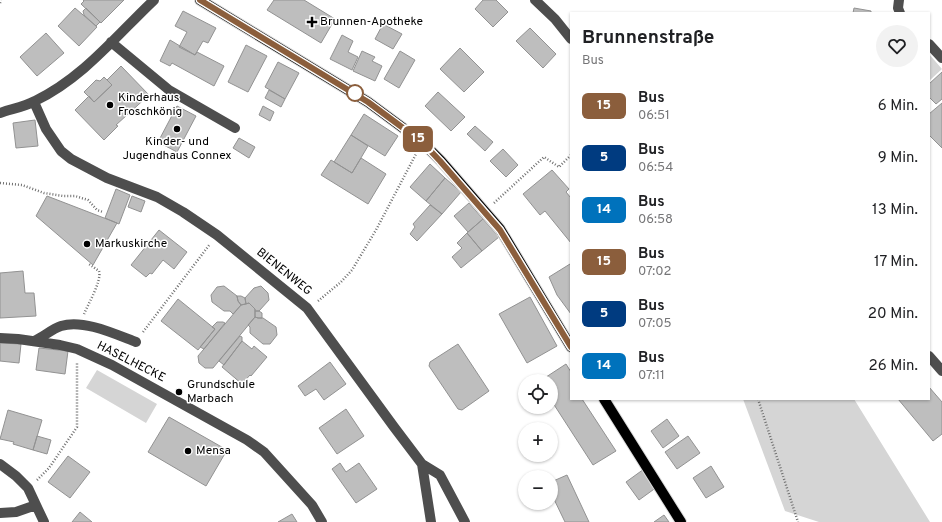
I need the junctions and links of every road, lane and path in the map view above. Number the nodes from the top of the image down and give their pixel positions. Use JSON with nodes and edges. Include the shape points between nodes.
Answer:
{"nodes":[{"id":1,"x":1,"y":0,"type":"edge"},
{"id":2,"x":154,"y":0,"type":"edge"},
{"id":3,"x":200,"y":0,"type":"edge"},
{"id":4,"x":535,"y":0,"type":"edge"},
{"id":5,"x":898,"y":0,"type":"edge"},
{"id":6,"x":0,"y":3,"type":"edge"},
{"id":7,"x":900,"y":12,"type":"edge"},
{"id":8,"x":570,"y":37,"type":"edge"},
{"id":9,"x":111,"y":42,"type":"junction"},
{"id":10,"x":930,"y":45,"type":"edge"},
{"id":11,"x":942,"y":58,"type":"edge"},
{"id":12,"x":34,"y":102,"type":"junction"},
{"id":13,"x":0,"y":113,"type":"edge"},
{"id":14,"x":235,"y":128,"type":"dead end"},
{"id":15,"x":422,"y":142,"type":"junction"},
{"id":16,"x":570,"y":156,"type":"edge"},
{"id":17,"x":0,"y":184,"type":"edge"},
{"id":18,"x":484,"y":211,"type":"junction"},
{"id":19,"x":103,"y":212,"type":"dead end"},
{"id":20,"x":211,"y":243,"type":"dead end"},
{"id":21,"x":89,"y":264,"type":"dead end"},
{"id":22,"x":314,"y":304,"type":"dead end"},
{"id":23,"x":78,"y":325,"type":"junction"},
{"id":24,"x":0,"y":338,"type":"edge"},
{"id":25,"x":34,"y":341,"type":"junction"},
{"id":26,"x":136,"y":342,"type":"joint"},
{"id":27,"x":570,"y":345,"type":"edge"},
{"id":28,"x":77,"y":349,"type":"junction"},
{"id":29,"x":930,"y":357,"type":"edge"},
{"id":30,"x":942,"y":371,"type":"edge"},
{"id":31,"x":605,"y":400,"type":"edge"},
{"id":32,"x":758,"y":400,"type":"edge"},
{"id":33,"x":0,"y":464,"type":"edge"},
{"id":34,"x":422,"y":464,"type":"junction"},
{"id":35,"x":28,"y":488,"type":"junction"},
{"id":36,"x":36,"y":505,"type":"junction"},
{"id":37,"x":0,"y":513,"type":"edge"},
{"id":38,"x":44,"y":522,"type":"edge"},
{"id":39,"x":322,"y":522,"type":"edge"},
{"id":40,"x":430,"y":522,"type":"edge"},
{"id":41,"x":465,"y":522,"type":"edge"},
{"id":42,"x":681,"y":522,"type":"edge"},
{"id":43,"x":798,"y":522,"type":"edge"}],
"edges":[{"from":1,"to":6,"type":"path"},
{"from":2,"to":9,"type":"street"},
{"from":3,"to":15,"type":"main road","via":[[368,102]]},
{"from":4,"to":8,"type":"street"},
{"from":5,"to":7,"type":"street"},
{"from":9,"to":12,"type":"street","via":[[78,75]]},
{"from":9,"to":14,"type":"street","via":[[169,90]]},
{"from":10,"to":11,"type":"street"},
{"from":12,"to":13,"type":"street"},
{"from":12,"to":34,"type":"street","name":"BIENENWEG","via":[[46,129],[61,151],[71,159],[107,178],[157,197],[183,212],[217,235],[307,308]]},
{"from":15,"to":18,"type":"main road"},
{"from":15,"to":22,"type":"path","via":[[352,270]]},
{"from":16,"to":18,"type":"path","via":[[559,167],[544,157]]},
{"from":17,"to":19,"type":"path","via":[[22,185],[44,193],[75,196],[88,200],[97,210]]},
{"from":18,"to":27,"type":"main road","via":[[504,236]]},
{"from":20,"to":26,"type":"path"},
{"from":21,"to":23,"type":"path","via":[[100,274]]},
{"from":23,"to":25,"type":"street","via":[[61,326]]},
{"from":23,"to":26,"type":"street","via":[[100,329]]},
{"from":24,"to":25,"type":"street","name":"HASELHECKE"},
{"from":25,"to":28,"type":"street","name":"HASELHECKE"},
{"from":28,"to":35,"type":"path","via":[[77,427],[49,468]]},
{"from":28,"to":39,"type":"street","name":"HASELHECKE","via":[[112,365],[264,452],[312,505]]},
{"from":29,"to":30,"type":"street"},
{"from":31,"to":42,"type":"main road"},
{"from":32,"to":43,"type":"path"},
{"from":33,"to":35,"type":"street"},
{"from":34,"to":40,"type":"street"},
{"from":34,"to":41,"type":"street","name":"BIENENWEG","via":[[440,475]]},
{"from":35,"to":36,"type":"street"},
{"from":36,"to":37,"type":"street","via":[[16,512]]},
{"from":36,"to":38,"type":"street"}]}
